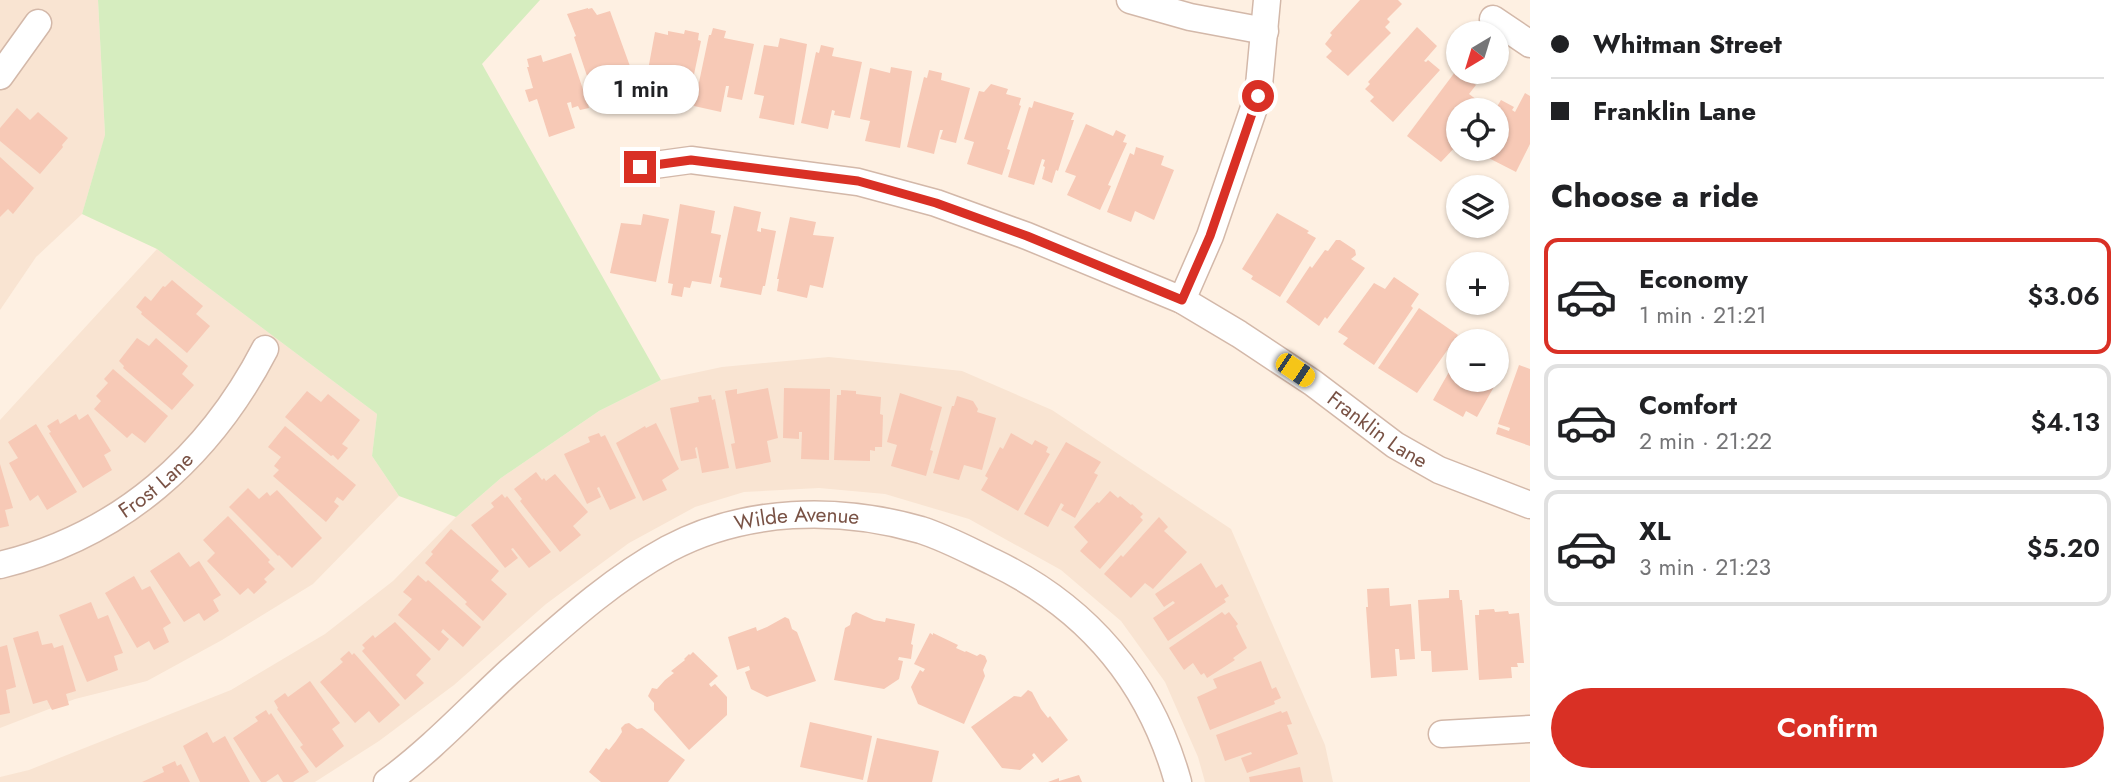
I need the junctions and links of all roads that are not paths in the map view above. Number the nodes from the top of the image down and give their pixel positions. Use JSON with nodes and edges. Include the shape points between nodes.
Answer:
{"nodes":[{"id":1,"x":1129,"y":0,"type":"edge"},
{"id":2,"x":1267,"y":0,"type":"edge"},
{"id":3,"x":1493,"y":19,"type":"dead end"},
{"id":4,"x":38,"y":23,"type":"dead end"},
{"id":5,"x":1265,"y":30,"type":"junction"},
{"id":6,"x":1530,"y":44,"type":"edge"},
{"id":7,"x":0,"y":76,"type":"edge"},
{"id":8,"x":640,"y":167,"type":"dead end"},
{"id":9,"x":1182,"y":300,"type":"junction"},
{"id":10,"x":265,"y":349,"type":"dead end"},
{"id":11,"x":1530,"y":505,"type":"edge"},
{"id":12,"x":0,"y":565,"type":"edge"},
{"id":13,"x":1530,"y":729,"type":"edge"},
{"id":14,"x":1442,"y":734,"type":"dead end"},
{"id":15,"x":387,"y":782,"type":"edge"},
{"id":16,"x":1178,"y":782,"type":"edge"}],
"edges":[{"from":1,"to":5,"type":"street"},
{"from":2,"to":5,"type":"street"},
{"from":3,"to":6,"type":"street"},
{"from":4,"to":7,"type":"street"},
{"from":5,"to":9,"type":"street","via":[[1258,96],[1210,236]]},
{"from":8,"to":9,"type":"street","name":"Franklin Lane","via":[[691,160],[858,181],[1027,236]]},
{"from":9,"to":11,"type":"street","name":"Franklin Lane","via":[[1303,376],[1395,445],[1439,470]]},
{"from":10,"to":12,"type":"street","name":"Frost Lane","via":[[224,418],[153,492],[60,545]]},
{"from":13,"to":14,"type":"street"},
{"from":15,"to":16,"type":"street","name":"Wilde Avenue","via":[[569,619],[634,570],[704,533],[772,516],[803,515],[885,522],[922,531],[1006,568],[1045,592],[1110,648],[1135,682],[1156,721]]}]}
